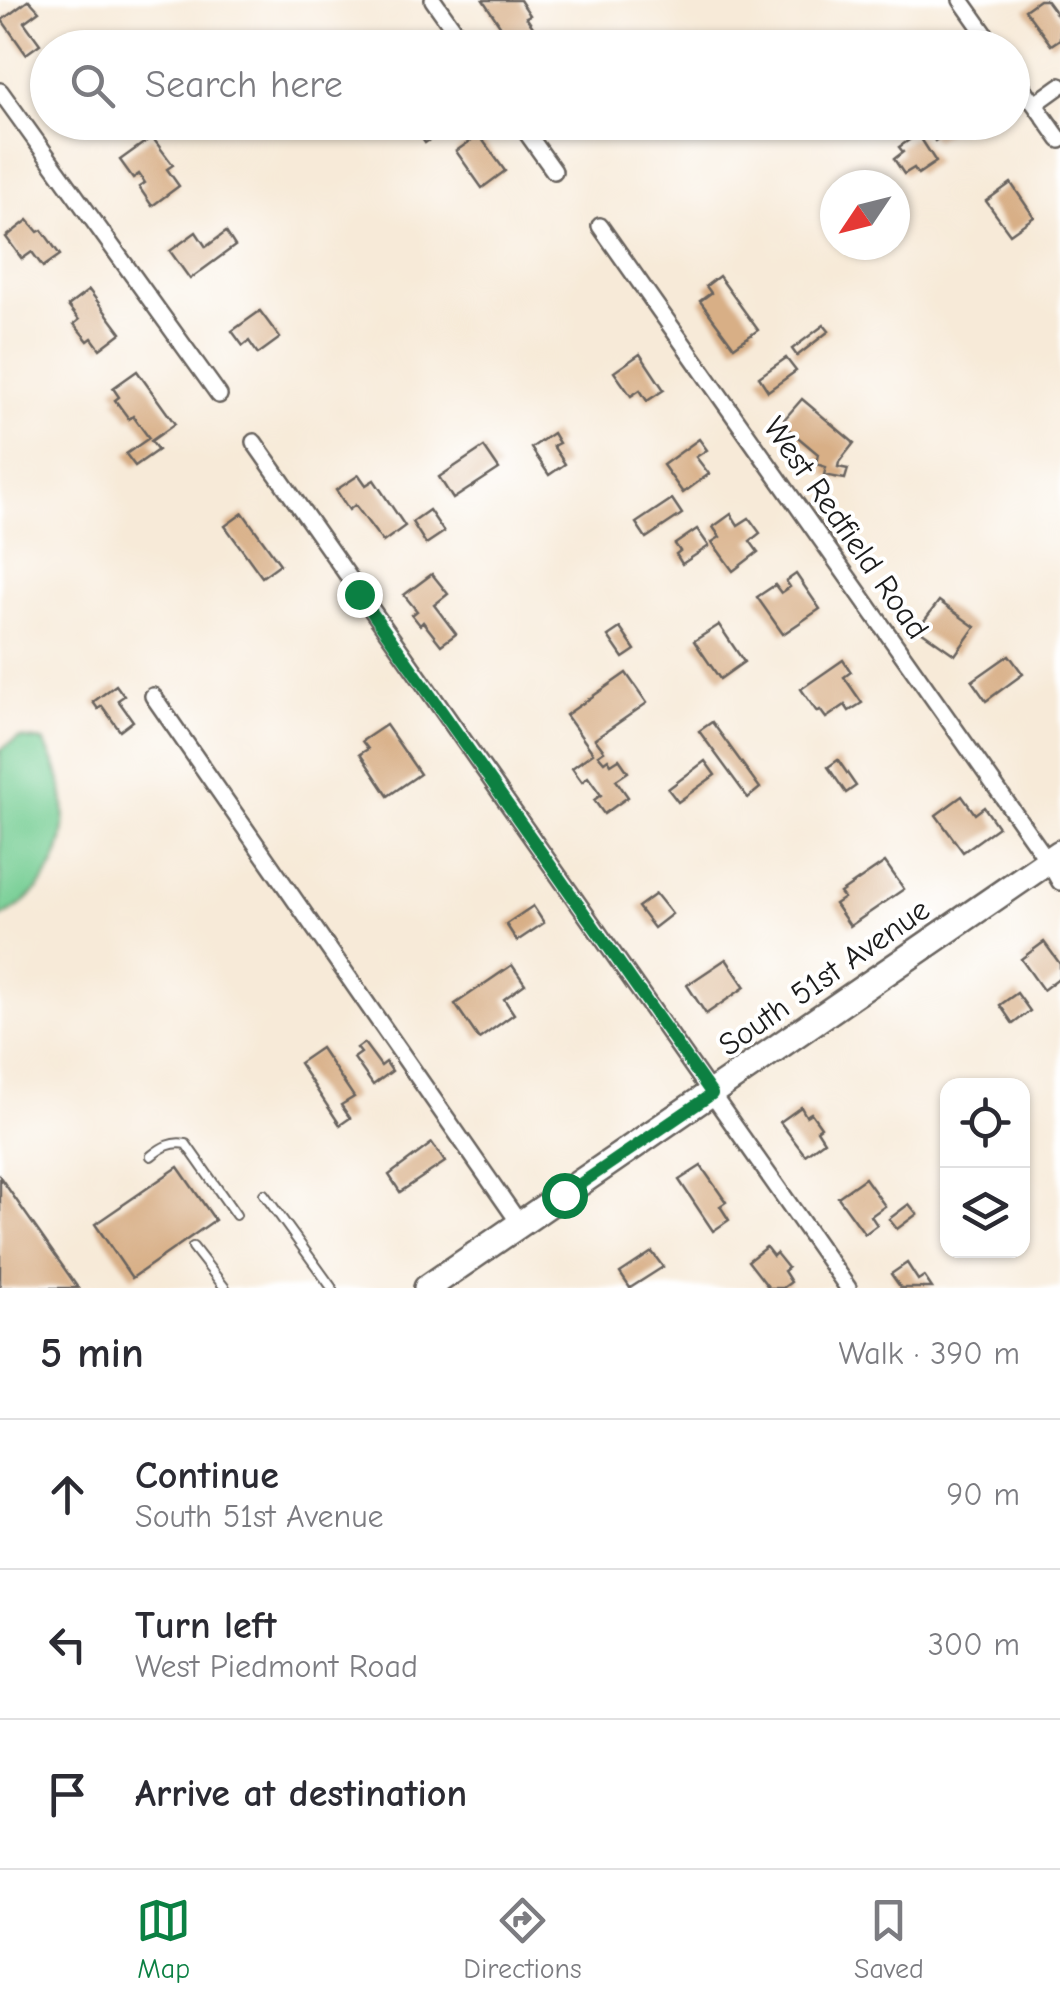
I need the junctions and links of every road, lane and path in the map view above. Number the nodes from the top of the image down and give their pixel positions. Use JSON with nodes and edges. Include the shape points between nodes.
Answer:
{"nodes":[{"id":1,"x":433,"y":0,"type":"edge"},
{"id":2,"x":961,"y":0,"type":"edge"},
{"id":3,"x":454,"y":30,"type":"edge"},
{"id":4,"x":982,"y":30,"type":"edge"},
{"id":5,"x":1060,"y":86,"type":"edge"},
{"id":6,"x":0,"y":91,"type":"edge"},
{"id":7,"x":1030,"y":97,"type":"edge"},
{"id":8,"x":1035,"y":104,"type":"junction"},
{"id":9,"x":30,"y":133,"type":"edge"},
{"id":10,"x":35,"y":140,"type":"edge"},
{"id":11,"x":532,"y":140,"type":"edge"},
{"id":12,"x":1060,"y":140,"type":"edge"},
{"id":13,"x":554,"y":172,"type":"dead end"},
{"id":14,"x":600,"y":226,"type":"dead end"},
{"id":15,"x":220,"y":396,"type":"dead end"},
{"id":16,"x":254,"y":442,"type":"dead end"},
{"id":17,"x":153,"y":696,"type":"dead end"},
{"id":18,"x":1056,"y":866,"type":"edge"},
{"id":19,"x":712,"y":1094,"type":"junction"},
{"id":20,"x":152,"y":1156,"type":"dead end"},
{"id":21,"x":264,"y":1194,"type":"dead end"},
{"id":22,"x":236,"y":1215,"type":"dead end"},
{"id":23,"x":520,"y":1224,"type":"junction"},
{"id":24,"x":193,"y":1247,"type":"dead end"},
{"id":25,"x":225,"y":1288,"type":"edge"},
{"id":26,"x":332,"y":1288,"type":"edge"},
{"id":27,"x":427,"y":1288,"type":"edge"},
{"id":28,"x":848,"y":1288,"type":"edge"}],
"edges":[{"from":1,"to":3,"type":"street"},
{"from":2,"to":4,"type":"street"},
{"from":5,"to":8,"type":"street"},
{"from":6,"to":9,"type":"street"},
{"from":7,"to":8,"type":"street"},
{"from":8,"to":12,"type":"street"},
{"from":10,"to":15,"type":"street"},
{"from":11,"to":13,"type":"street"},
{"from":14,"to":18,"type":"street","name":"West Redfield Road"},
{"from":16,"to":19,"type":"street"},
{"from":17,"to":23,"type":"street"},
{"from":18,"to":19,"type":"main road","name":"South 51st Avenue"},
{"from":19,"to":23,"type":"main road","name":"South 51st Avenue"},
{"from":19,"to":28,"type":"street"},
{"from":20,"to":22,"type":"lane","via":[[170,1144],[186,1144]]},
{"from":21,"to":26,"type":"lane"},
{"from":23,"to":27,"type":"main road","name":"South 51st Avenue"},
{"from":24,"to":25,"type":"lane"}]}
